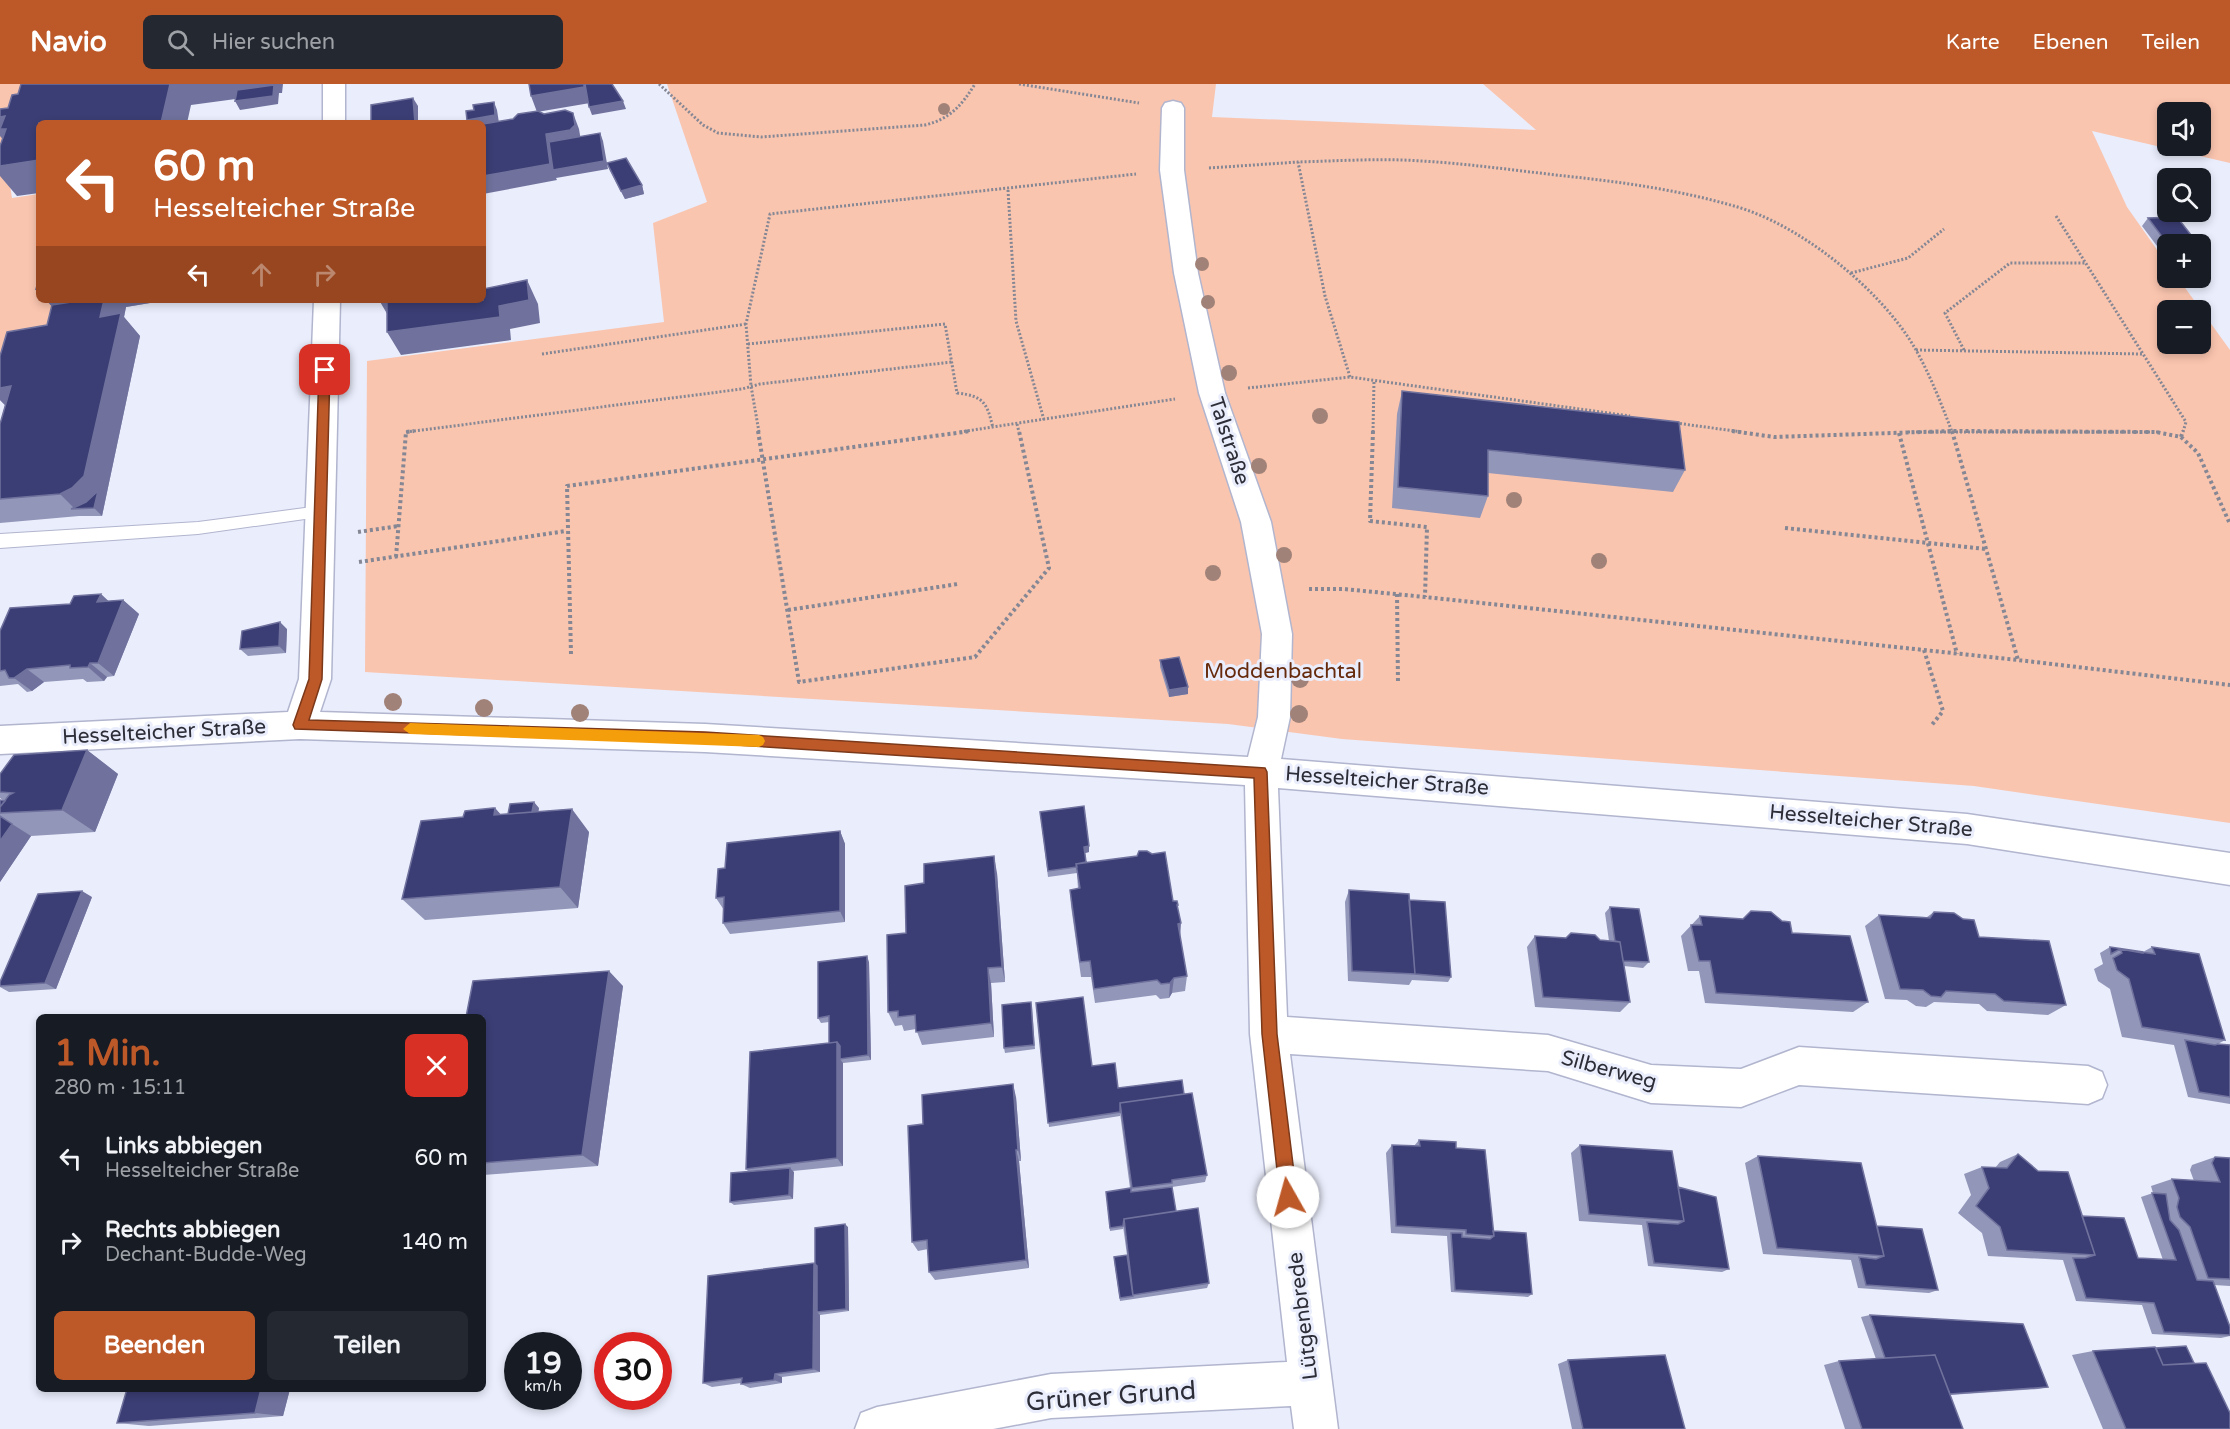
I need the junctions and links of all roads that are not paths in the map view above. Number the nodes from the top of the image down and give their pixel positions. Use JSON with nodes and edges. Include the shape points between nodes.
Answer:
{"nodes":[{"id":1,"x":334,"y":84,"type":"edge"},
{"id":2,"x":1173,"y":108,"type":"road end"},
{"id":3,"x":334,"y":120,"type":"edge"},
{"id":4,"x":327,"y":303,"type":"edge"},
{"id":5,"x":320,"y":512,"type":"junction"},
{"id":6,"x":0,"y":541,"type":"edge"},
{"id":7,"x":300,"y":725,"type":"junction"},
{"id":8,"x":0,"y":740,"type":"edge"},
{"id":9,"x":1261,"y":772,"type":"junction"},
{"id":10,"x":2230,"y":869,"type":"edge"},
{"id":11,"x":1269,"y":1034,"type":"junction"},
{"id":12,"x":2088,"y":1085,"type":"dead end"},
{"id":13,"x":1311,"y":1383,"type":"junction"},
{"id":14,"x":877,"y":1429,"type":"edge"},
{"id":15,"x":1316,"y":1429,"type":"edge"}],
"edges":[{"from":1,"to":3,"type":"street"},
{"from":2,"to":9,"type":"street","name":"Talstraße","via":[[1172,170],[1186,273],[1212,393],[1256,522],[1277,634],[1274,717]]},
{"from":4,"to":5,"type":"street"},
{"from":5,"to":6,"type":"lane","via":[[198,528]]},
{"from":5,"to":7,"type":"street","via":[[315,679]]},
{"from":7,"to":8,"type":"street","name":"Hesselteicher Straße"},
{"from":7,"to":9,"type":"street","name":"Hesselteicher Straße","via":[[705,738]]},
{"from":9,"to":10,"type":"street","name":"Hesselteicher Straße","via":[[1967,829]]},
{"from":9,"to":11,"type":"street","name":"Lütgenbrede"},
{"from":11,"to":12,"type":"street","name":"Silberweg","via":[[1548,1053],[1651,1084],[1741,1088],[1799,1066]]},
{"from":11,"to":13,"type":"street","name":"Lütgenbrede"},
{"from":13,"to":14,"type":"street","name":"Grüner Grund","via":[[1051,1396]]},
{"from":13,"to":15,"type":"street","name":"Lütgenbrede"}]}
